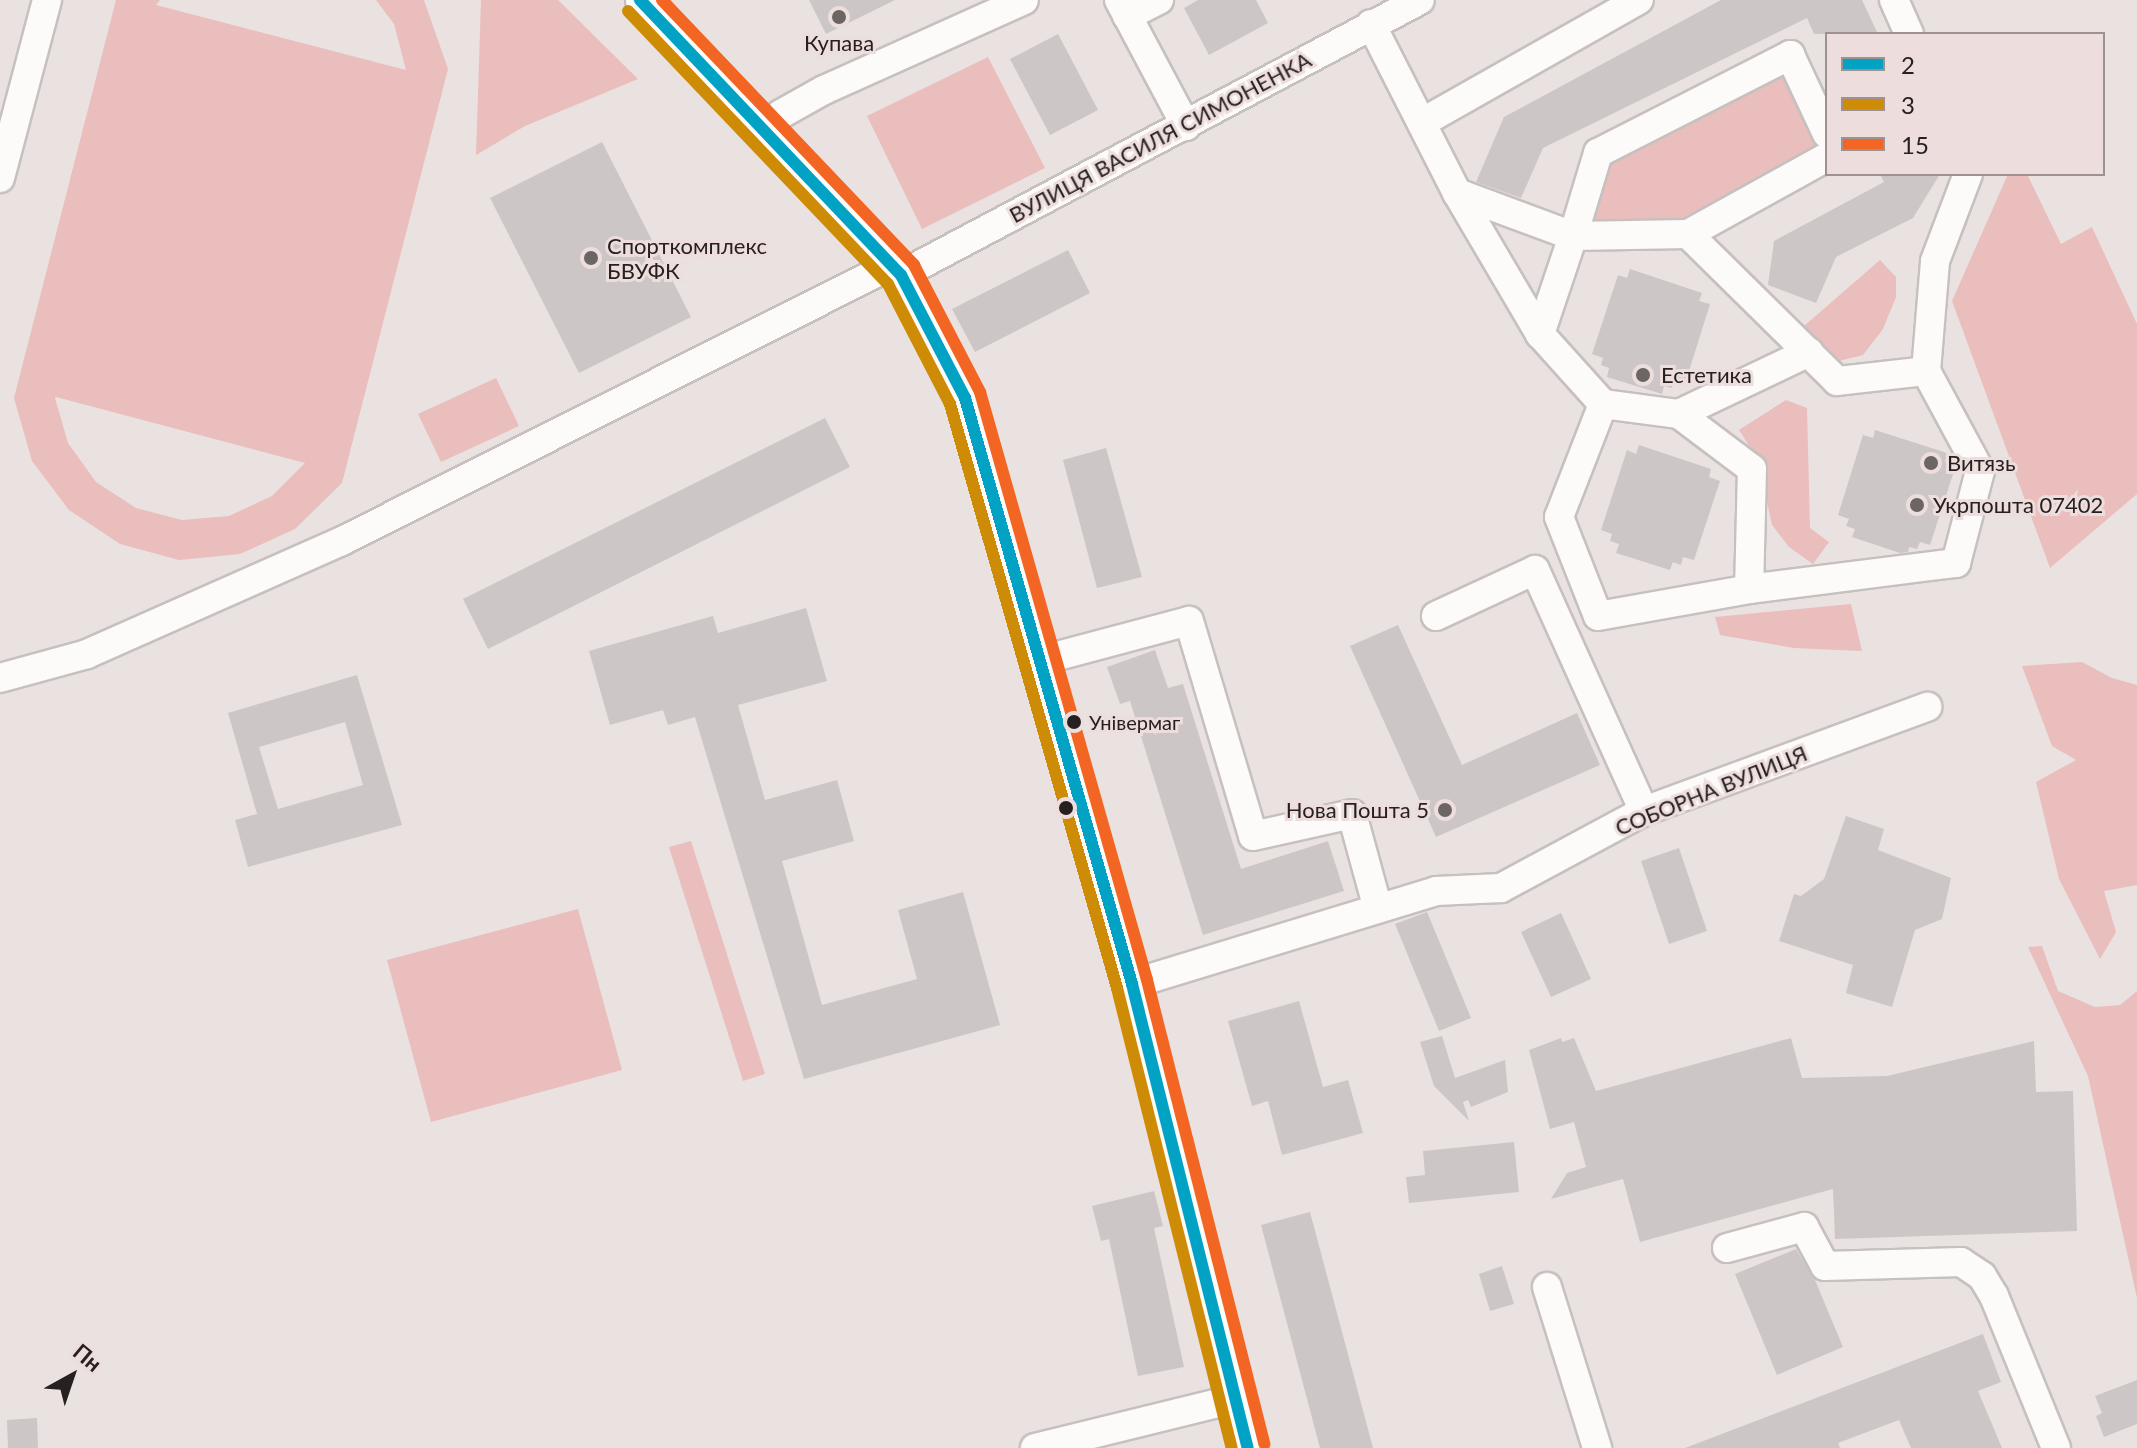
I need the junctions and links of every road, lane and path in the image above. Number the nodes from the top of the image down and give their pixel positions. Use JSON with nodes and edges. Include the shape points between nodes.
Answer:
{"nodes":[{"id":1,"x":47,"y":0,"type":"edge"},
{"id":2,"x":640,"y":0,"type":"edge"},
{"id":3,"x":1024,"y":0,"type":"edge"},
{"id":4,"x":1159,"y":0,"type":"edge"},
{"id":5,"x":1420,"y":0,"type":"edge"},
{"id":6,"x":1639,"y":0,"type":"edge"},
{"id":7,"x":1894,"y":0,"type":"edge"},
{"id":8,"x":1123,"y":8,"type":"edge"},
{"id":9,"x":1371,"y":24,"type":"junction"},
{"id":10,"x":1908,"y":32,"type":"edge"},
{"id":11,"x":1423,"y":122,"type":"junction"},
{"id":12,"x":1186,"y":126,"type":"junction"},
{"id":13,"x":764,"y":128,"type":"junction"},
{"id":14,"x":1825,"y":130,"type":"edge"},
{"id":15,"x":1825,"y":158,"type":"edge"},
{"id":16,"x":1967,"y":176,"type":"edge"},
{"id":17,"x":0,"y":178,"type":"edge"},
{"id":18,"x":1457,"y":193,"type":"junction"},
{"id":19,"x":1688,"y":234,"type":"junction"},
{"id":20,"x":1573,"y":236,"type":"junction"},
{"id":21,"x":896,"y":270,"type":"junction"},
{"id":22,"x":1540,"y":334,"type":"junction"},
{"id":23,"x":1809,"y":352,"type":"junction"},
{"id":24,"x":1926,"y":371,"type":"junction"},
{"id":25,"x":1603,"y":404,"type":"junction"},
{"id":26,"x":1679,"y":414,"type":"junction"},
{"id":27,"x":1749,"y":589,"type":"junction"},
{"id":28,"x":1436,"y":616,"type":"dead end"},
{"id":29,"x":1061,"y":655,"type":"dead end"},
{"id":30,"x":0,"y":678,"type":"edge"},
{"id":31,"x":1927,"y":707,"type":"dead end"},
{"id":32,"x":1644,"y":811,"type":"junction"},
{"id":33,"x":1378,"y":909,"type":"junction"},
{"id":34,"x":1132,"y":984,"type":"junction"},
{"id":35,"x":1727,"y":1248,"type":"dead end"},
{"id":36,"x":1547,"y":1287,"type":"dead end"},
{"id":37,"x":1235,"y":1399,"type":"junction"},
{"id":38,"x":1035,"y":1448,"type":"edge"},
{"id":39,"x":1248,"y":1448,"type":"edge"},
{"id":40,"x":1597,"y":1448,"type":"edge"},
{"id":41,"x":2056,"y":1448,"type":"edge"}],
"edges":[{"from":1,"to":17,"type":"street"},
{"from":2,"to":13,"type":"street"},
{"from":3,"to":13,"type":"street","via":[[824,90]]},
{"from":4,"to":8,"type":"street"},
{"from":5,"to":9,"type":"street","name":"ВУЛИЦЯ ВАСИЛЯ СИМОНЕНКА"},
{"from":6,"to":11,"type":"street"},
{"from":7,"to":10,"type":"street"},
{"from":8,"to":12,"type":"street"},
{"from":9,"to":11,"type":"street"},
{"from":9,"to":12,"type":"street","name":"ВУЛИЦЯ ВАСИЛЯ СИМОНЕНКА"},
{"from":11,"to":18,"type":"street"},
{"from":12,"to":21,"type":"street","name":"ВУЛИЦЯ ВАСИЛЯ СИМОНЕНКА"},
{"from":13,"to":21,"type":"street"},
{"from":14,"to":20,"type":"street","via":[[1790,55],[1598,153]]},
{"from":15,"to":19,"type":"street"},
{"from":16,"to":24,"type":"street","via":[[1935,261]]},
{"from":18,"to":20,"type":"street"},
{"from":18,"to":22,"type":"street"},
{"from":19,"to":20,"type":"street"},
{"from":19,"to":23,"type":"street"},
{"from":20,"to":22,"type":"street"},
{"from":21,"to":30,"type":"street","name":"ВУЛИЦЯ ВАСИЛЯ СИМОНЕНКА","via":[[342,541],[87,654]]},
{"from":21,"to":34,"type":"street","via":[[965,398]]},
{"from":22,"to":25,"type":"street"},
{"from":23,"to":24,"type":"street","via":[[1837,381]]},
{"from":23,"to":26,"type":"street"},
{"from":24,"to":27,"type":"street","via":[[1980,471],[1956,563]]},
{"from":25,"to":26,"type":"street"},
{"from":25,"to":27,"type":"street","via":[[1559,517],[1598,616]]},
{"from":26,"to":27,"type":"street","via":[[1752,469]]},
{"from":28,"to":32,"type":"street","via":[[1535,570]]},
{"from":29,"to":33,"type":"street","via":[[1189,621],[1253,836],[1352,814]]},
{"from":31,"to":32,"type":"street","name":"СОБОРНА ВУЛИЦЯ"},
{"from":32,"to":33,"type":"street","name":"СОБОРНА ВУЛИЦЯ","via":[[1501,888],[1436,891]]},
{"from":33,"to":34,"type":"street","name":"СОБОРНА ВУЛИЦЯ"},
{"from":34,"to":37,"type":"street"},
{"from":35,"to":41,"type":"street","via":[[1804,1227],[1825,1266],[1961,1262],[1982,1276],[1994,1296]]},
{"from":36,"to":40,"type":"street"},
{"from":37,"to":38,"type":"street"},
{"from":37,"to":39,"type":"street"}]}
